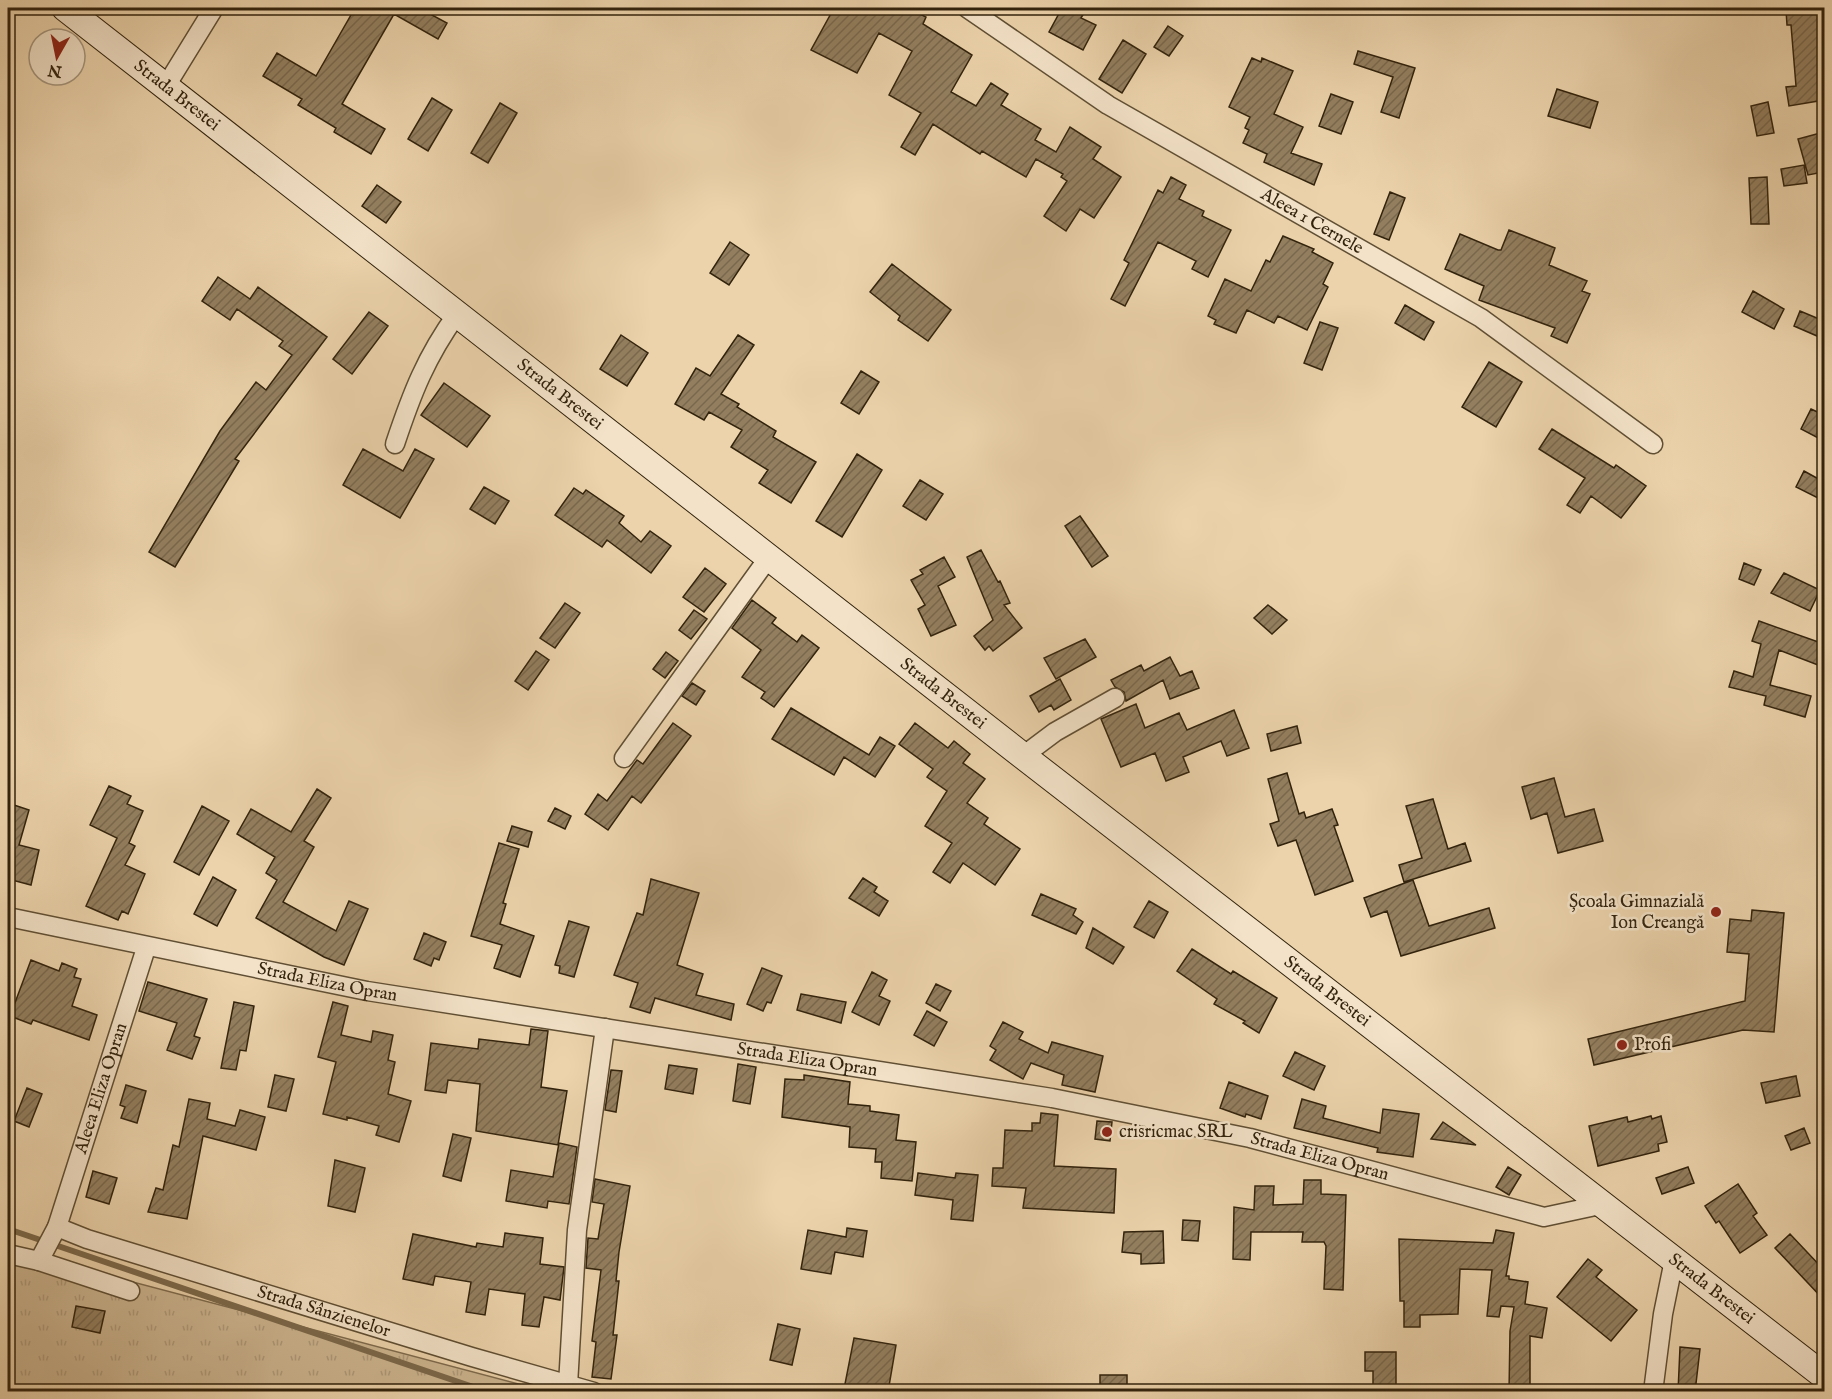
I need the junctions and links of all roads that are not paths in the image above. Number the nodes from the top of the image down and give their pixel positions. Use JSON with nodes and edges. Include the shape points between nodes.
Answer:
{"nodes":[{"id":1,"x":65,"y":8,"type":"edge"},
{"id":2,"x":214,"y":8,"type":"edge"},
{"id":3,"x":967,"y":8,"type":"edge"},
{"id":4,"x":166,"y":86,"type":"junction"},
{"id":5,"x":457,"y":314,"type":"junction"},
{"id":6,"x":395,"y":444,"type":"dead end"},
{"id":7,"x":1653,"y":444,"type":"dead end"},
{"id":8,"x":769,"y":557,"type":"junction"},
{"id":9,"x":1114,"y":698,"type":"dead end"},
{"id":10,"x":1023,"y":756,"type":"junction"},
{"id":11,"x":624,"y":758,"type":"dead end"},
{"id":12,"x":8,"y":917,"type":"edge"},
{"id":13,"x":146,"y":948,"type":"junction"},
{"id":14,"x":605,"y":1028,"type":"junction"},
{"id":15,"x":1600,"y":1205,"type":"junction"},
{"id":16,"x":57,"y":1227,"type":"junction"},
{"id":17,"x":8,"y":1254,"type":"edge"},
{"id":18,"x":1674,"y":1260,"type":"junction"},
{"id":19,"x":39,"y":1261,"type":"junction"},
{"id":20,"x":130,"y":1291,"type":"dead end"},
{"id":21,"x":1824,"y":1376,"type":"edge"},
{"id":22,"x":568,"y":1385,"type":"junction"},
{"id":23,"x":594,"y":1392,"type":"edge"},
{"id":24,"x":1653,"y":1392,"type":"edge"}],
"edges":[{"from":1,"to":4,"type":"main road","name":"Strada Brestei"},
{"from":2,"to":4,"type":"street"},
{"from":3,"to":7,"type":"street","name":"Aleea 1 Cernele","via":[[1108,105],[1481,318]]},
{"from":4,"to":5,"type":"main road","name":"Strada Brestei"},
{"from":5,"to":6,"type":"street","via":[[433,346]]},
{"from":5,"to":8,"type":"main road","name":"Strada Brestei"},
{"from":8,"to":10,"type":"main road","name":"Strada Brestei"},
{"from":8,"to":11,"type":"street"},
{"from":9,"to":10,"type":"street"},
{"from":10,"to":15,"type":"main road","name":"Strada Brestei"},
{"from":12,"to":13,"type":"street","name":"Strada Eliza Opran"},
{"from":13,"to":14,"type":"street","name":"Strada Eliza Opran","via":[[367,991]]},
{"from":13,"to":16,"type":"street","name":"Aleea Eliza Opran"},
{"from":14,"to":15,"type":"street","name":"Strada Eliza Opran","via":[[1064,1100],[1250,1138],[1544,1217]]},
{"from":14,"to":22,"type":"street","via":[[577,1230]]},
{"from":15,"to":18,"type":"main road","name":"Strada Brestei"},
{"from":16,"to":19,"type":"street","name":"Aleea Eliza Opran"},
{"from":16,"to":22,"type":"street","name":"Strada Sânzienelor"},
{"from":17,"to":19,"type":"street"},
{"from":18,"to":21,"type":"main road","name":"Strada Brestei"},
{"from":18,"to":24,"type":"street"},
{"from":19,"to":20,"type":"street"},
{"from":22,"to":23,"type":"street","name":"Strada Sânzienelor"}]}
